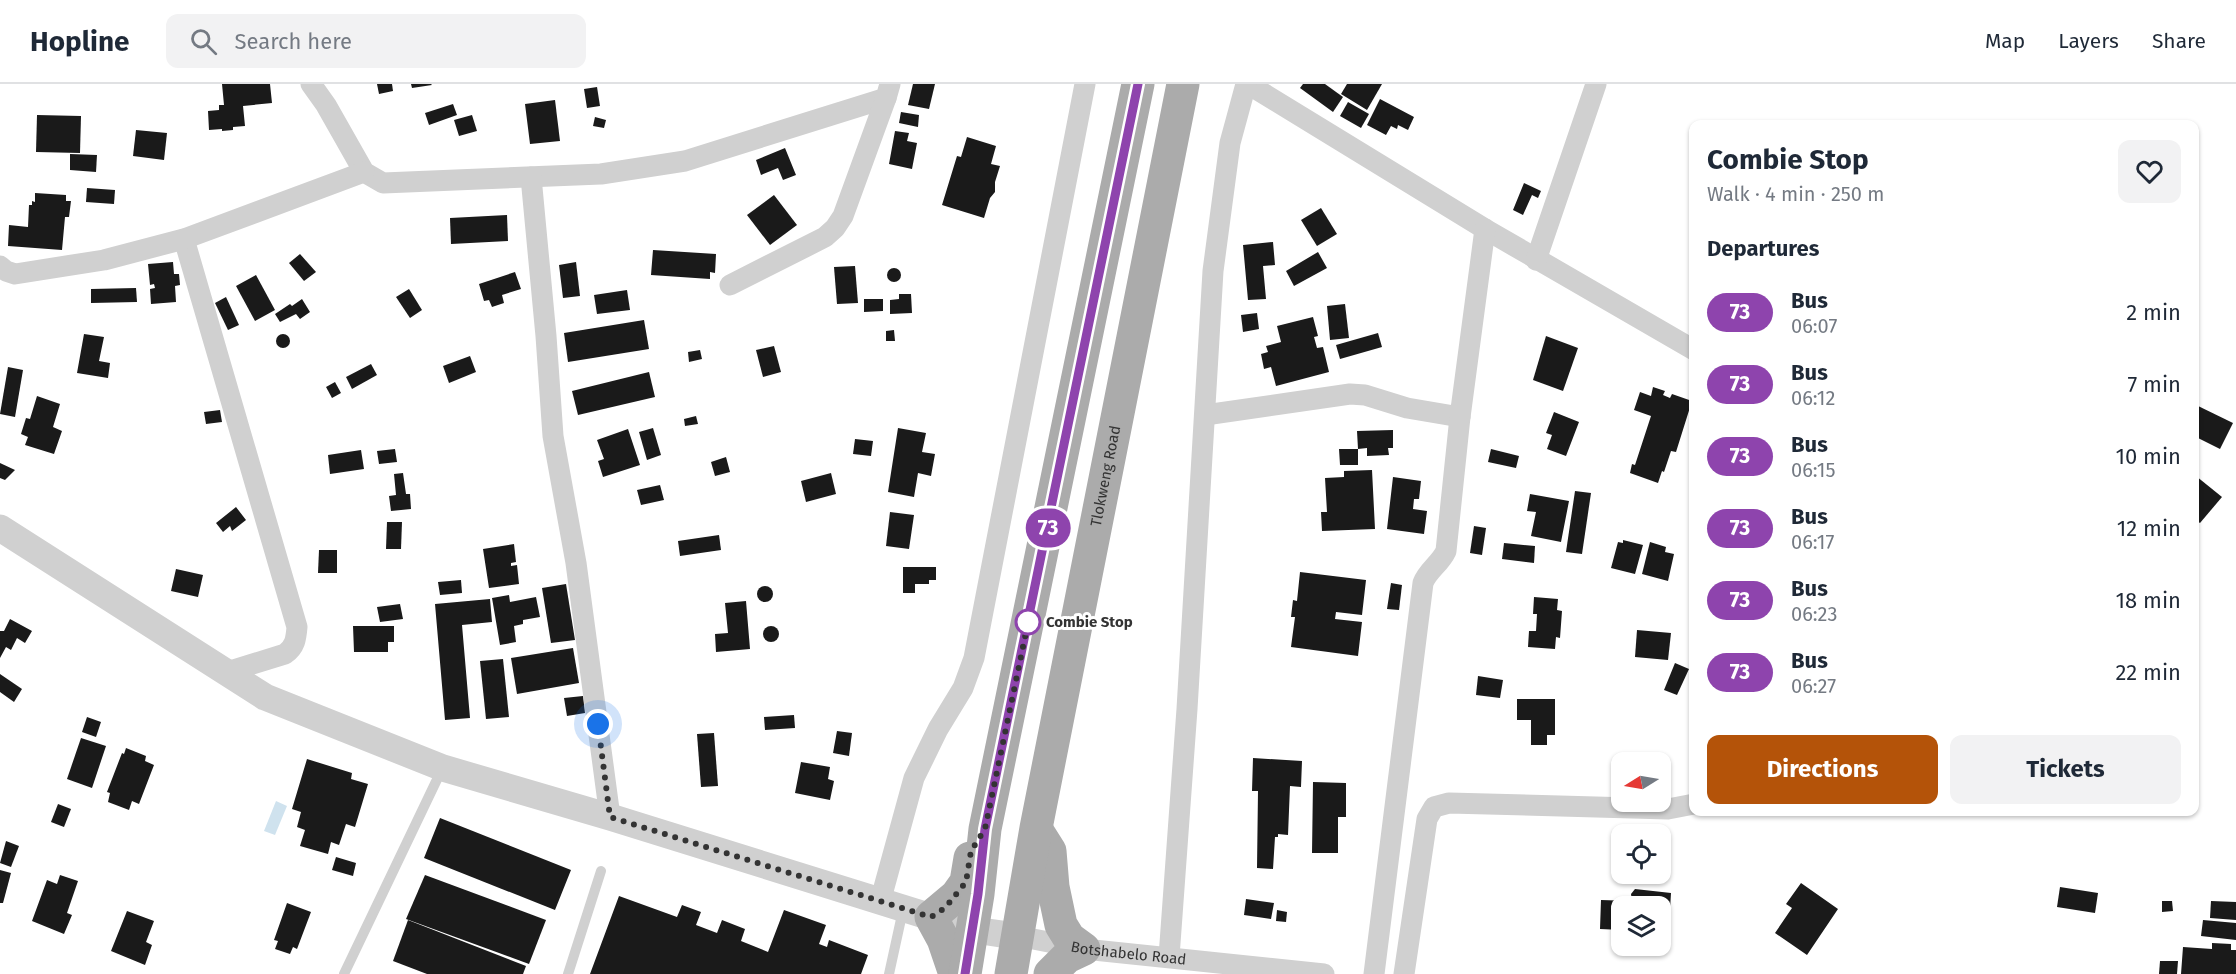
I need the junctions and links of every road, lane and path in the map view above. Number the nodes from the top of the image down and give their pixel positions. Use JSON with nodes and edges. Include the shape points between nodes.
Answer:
{"nodes":[{"id":1,"x":311,"y":84,"type":"edge"},
{"id":2,"x":1085,"y":84,"type":"edge"},
{"id":3,"x":1138,"y":84,"type":"edge"},
{"id":4,"x":1183,"y":84,"type":"edge"},
{"id":5,"x":1247,"y":84,"type":"edge"},
{"id":6,"x":1596,"y":84,"type":"edge"},
{"id":7,"x":888,"y":91,"type":"edge"},
{"id":8,"x":364,"y":172,"type":"junction"},
{"id":9,"x":531,"y":177,"type":"junction"},
{"id":10,"x":1485,"y":229,"type":"junction"},
{"id":11,"x":184,"y":239,"type":"junction"},
{"id":12,"x":1536,"y":260,"type":"junction"},
{"id":13,"x":0,"y":266,"type":"edge"},
{"id":14,"x":730,"y":285,"type":"dead end"},
{"id":15,"x":1689,"y":347,"type":"edge"},
{"id":16,"x":1205,"y":415,"type":"junction"},
{"id":17,"x":1460,"y":417,"type":"junction"},
{"id":18,"x":0,"y":528,"type":"edge"},
{"id":19,"x":227,"y":672,"type":"junction"},
{"id":20,"x":442,"y":768,"type":"junction"},
{"id":21,"x":1689,"y":805,"type":"edge"},
{"id":22,"x":610,"y":817,"type":"junction"},
{"id":23,"x":1036,"y":828,"type":"junction"},
{"id":24,"x":985,"y":829,"type":"junction"},
{"id":25,"x":601,"y":871,"type":"dead end"},
{"id":26,"x":905,"y":909,"type":"junction"},
{"id":27,"x":971,"y":931,"type":"junction"},
{"id":28,"x":1018,"y":936,"type":"junction"},
{"id":29,"x":1084,"y":949,"type":"junction"},
{"id":30,"x":1169,"y":957,"type":"junction"},
{"id":31,"x":344,"y":974,"type":"edge"},
{"id":32,"x":568,"y":974,"type":"edge"},
{"id":33,"x":889,"y":974,"type":"edge"},
{"id":34,"x":955,"y":974,"type":"edge"},
{"id":35,"x":965,"y":974,"type":"edge"},
{"id":36,"x":1011,"y":974,"type":"edge"},
{"id":37,"x":1050,"y":974,"type":"edge"},
{"id":38,"x":1324,"y":974,"type":"edge"},
{"id":39,"x":1374,"y":974,"type":"edge"},
{"id":40,"x":1404,"y":974,"type":"edge"}],
"edges":[{"from":1,"to":8,"type":"street"},
{"from":2,"to":26,"type":"street","via":[[975,658],[914,778]]},
{"from":3,"to":24,"type":"main road"},
{"from":4,"to":23,"type":"main road","name":"Tlokweng Road"},
{"from":5,"to":10,"type":"street"},
{"from":5,"to":16,"type":"street","via":[[1230,143],[1213,272]]},
{"from":6,"to":12,"type":"street"},
{"from":7,"to":9,"type":"street","via":[[685,161],[601,174]]},
{"from":7,"to":14,"type":"street","via":[[843,216],[835,228],[825,237]]},
{"from":8,"to":9,"type":"street","via":[[383,183]]},
{"from":8,"to":11,"type":"street"},
{"from":9,"to":22,"type":"street","via":[[553,436],[576,563]]},
{"from":10,"to":12,"type":"street"},
{"from":10,"to":17,"type":"street"},
{"from":11,"to":13,"type":"street","via":[[104,260],[15,274]]},
{"from":11,"to":19,"type":"street","via":[[297,627],[296,641],[285,654]]},
{"from":12,"to":15,"type":"street"},
{"from":16,"to":17,"type":"street","via":[[1350,394]]},
{"from":16,"to":30,"type":"street"},
{"from":17,"to":39,"type":"street","via":[[1446,551],[1423,583]]},
{"from":18,"to":19,"type":"street","name":"Botshabelo Road"},
{"from":19,"to":20,"type":"street","name":"Botshabelo Road","via":[[265,697]]},
{"from":20,"to":22,"type":"street","name":"Botshabelo Road"},
{"from":20,"to":31,"type":"lane"},
{"from":21,"to":40,"type":"street","via":[[1657,809],[1449,803],[1434,807],[1427,819]]},
{"from":22,"to":26,"type":"street","name":"Botshabelo Road"},
{"from":23,"to":28,"type":"main road","name":"Tlokweng Road"},
{"from":23,"to":29,"type":"main road","via":[[1050,851],[1061,925],[1069,938]]},
{"from":24,"to":26,"type":"main road","via":[[971,851],[966,882],[945,908]]},
{"from":24,"to":27,"type":"main road"},
{"from":25,"to":32,"type":"lane"},
{"from":26,"to":27,"type":"street","name":"Botshabelo Road"},
{"from":26,"to":33,"type":"lane"},
{"from":26,"to":34,"type":"main road","via":[[943,939]]},
{"from":27,"to":28,"type":"street","name":"Botshabelo Road"},
{"from":27,"to":35,"type":"main road"},
{"from":28,"to":29,"type":"street","name":"Botshabelo Road"},
{"from":28,"to":36,"type":"main road","name":"Tlokweng Road"},
{"from":29,"to":30,"type":"street","name":"Botshabelo Road"},
{"from":29,"to":37,"type":"main road","via":[[1066,957]]},
{"from":30,"to":38,"type":"street","name":"Botshabelo Road"}]}
